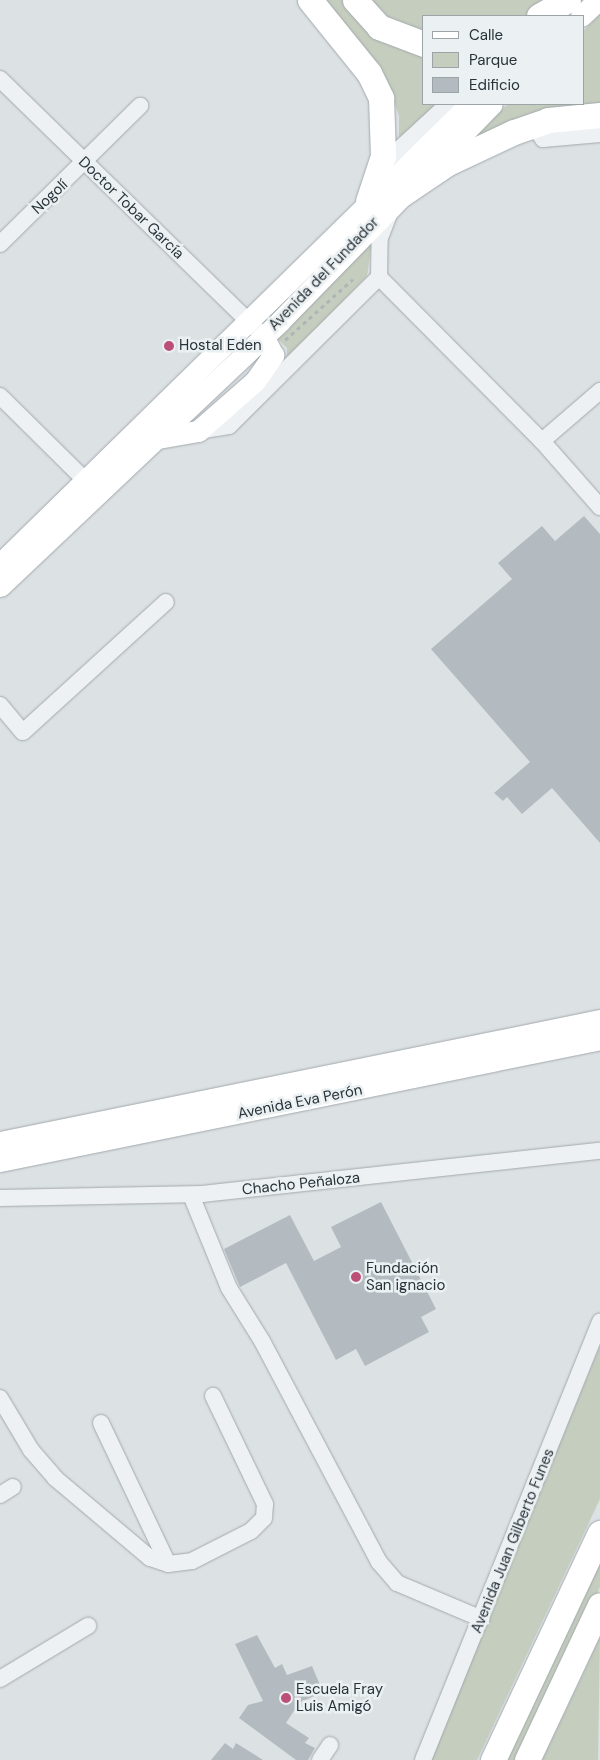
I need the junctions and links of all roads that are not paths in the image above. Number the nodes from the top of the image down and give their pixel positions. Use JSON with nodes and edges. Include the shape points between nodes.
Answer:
{"nodes":[{"id":1,"x":310,"y":0,"type":"edge"},
{"id":2,"x":355,"y":0,"type":"edge"},
{"id":3,"x":568,"y":0,"type":"edge"},
{"id":4,"x":576,"y":0,"type":"edge"},
{"id":5,"x":598,"y":0,"type":"edge"},
{"id":6,"x":541,"y":15,"type":"edge"},
{"id":7,"x":561,"y":15,"type":"edge"},
{"id":8,"x":582,"y":15,"type":"edge"},
{"id":9,"x":422,"y":43,"type":"edge"},
{"id":10,"x":0,"y":79,"type":"edge"},
{"id":11,"x":447,"y":105,"type":"edge"},
{"id":12,"x":469,"y":105,"type":"edge"},
{"id":13,"x":491,"y":105,"type":"edge"},
{"id":14,"x":140,"y":106,"type":"dead end"},
{"id":15,"x":600,"y":115,"type":"edge"},
{"id":16,"x":533,"y":126,"type":"junction"},
{"id":17,"x":600,"y":134,"type":"edge"},
{"id":18,"x":86,"y":164,"type":"junction"},
{"id":19,"x":382,"y":165,"type":"junction"},
{"id":20,"x":399,"y":196,"type":"junction"},
{"id":21,"x":368,"y":201,"type":"junction"},
{"id":22,"x":0,"y":244,"type":"edge"},
{"id":23,"x":379,"y":277,"type":"junction"},
{"id":24,"x":248,"y":320,"type":"junction"},
{"id":25,"x":263,"y":336,"type":"junction"},
{"id":26,"x":600,"y":391,"type":"edge"},
{"id":27,"x":0,"y":396,"type":"edge"},
{"id":28,"x":198,"y":431,"type":"junction"},
{"id":29,"x":151,"y":441,"type":"junction"},
{"id":30,"x":542,"y":441,"type":"junction"},
{"id":31,"x":91,"y":485,"type":"junction"},
{"id":32,"x":600,"y":507,"type":"edge"},
{"id":33,"x":0,"y":564,"type":"edge"},
{"id":34,"x":0,"y":586,"type":"edge"},
{"id":35,"x":166,"y":602,"type":"dead end"},
{"id":36,"x":0,"y":705,"type":"edge"},
{"id":37,"x":600,"y":1020,"type":"edge"},
{"id":38,"x":600,"y":1039,"type":"edge"},
{"id":39,"x":0,"y":1142,"type":"edge"},
{"id":40,"x":600,"y":1151,"type":"edge"},
{"id":41,"x":0,"y":1161,"type":"edge"},
{"id":42,"x":191,"y":1194,"type":"junction"},
{"id":43,"x":0,"y":1198,"type":"edge"},
{"id":44,"x":600,"y":1321,"type":"edge"},
{"id":45,"x":213,"y":1396,"type":"dead end"},
{"id":46,"x":0,"y":1398,"type":"edge"},
{"id":47,"x":101,"y":1423,"type":"dead end"},
{"id":48,"x":600,"y":1533,"type":"edge"},
{"id":49,"x":168,"y":1564,"type":"junction"},
{"id":50,"x":600,"y":1605,"type":"edge"},
{"id":51,"x":482,"y":1619,"type":"junction"},
{"id":52,"x":88,"y":1626,"type":"dead end"},
{"id":53,"x":0,"y":1678,"type":"edge"},
{"id":54,"x":330,"y":1745,"type":"dead end"},
{"id":55,"x":320,"y":1760,"type":"edge"},
{"id":56,"x":423,"y":1760,"type":"edge"},
{"id":57,"x":493,"y":1760,"type":"edge"},
{"id":58,"x":527,"y":1760,"type":"edge"}],
"edges":[{"from":1,"to":19,"type":"highway","via":[[376,86],[384,114]]},
{"from":2,"to":9,"type":"highway","via":[[379,27]]},
{"from":3,"to":6,"type":"highway"},
{"from":4,"to":7,"type":"main road"},
{"from":5,"to":8,"type":"main road"},
{"from":10,"to":18,"type":"street","name":"Doctor Tobar García"},
{"from":11,"to":19,"type":"street"},
{"from":12,"to":21,"type":"main road","name":"Avenida del Fundador"},
{"from":13,"to":20,"type":"main road","name":"Avenida del Fundador"},
{"from":14,"to":18,"type":"street","name":"Nogolí"},
{"from":15,"to":16,"type":"highway"},
{"from":16,"to":17,"type":"street","via":[[543,139]]},
{"from":16,"to":20,"type":"highway","via":[[478,147]]},
{"from":18,"to":22,"type":"street","name":"Nogolí"},
{"from":18,"to":24,"type":"street","name":"Doctor Tobar García"},
{"from":19,"to":21,"type":"highway"},
{"from":20,"to":23,"type":"street","via":[[380,238]]},
{"from":20,"to":25,"type":"main road","name":"Avenida del Fundador"},
{"from":21,"to":24,"type":"main road","name":"Avenida del Fundador"},
{"from":23,"to":28,"type":"street","via":[[229,426]]},
{"from":23,"to":30,"type":"street"},
{"from":24,"to":25,"type":"street","name":"Doctor Tobar García"},
{"from":24,"to":31,"type":"main road","name":"Avenida del Fundador"},
{"from":25,"to":28,"type":"main road","via":[[273,349],[269,365]]},
{"from":25,"to":29,"type":"main road","name":"Avenida del Fundador"},
{"from":26,"to":30,"type":"street"},
{"from":27,"to":31,"type":"street"},
{"from":28,"to":29,"type":"main road","via":[[183,430]]},
{"from":29,"to":31,"type":"main road","name":"Avenida del Fundador"},
{"from":30,"to":32,"type":"street"},
{"from":31,"to":33,"type":"main road","name":"Avenida del Fundador"},
{"from":31,"to":34,"type":"main road","name":"Avenida del Fundador"},
{"from":35,"to":36,"type":"street","via":[[23,732]]},
{"from":37,"to":39,"type":"main road","name":"Avenida Eva Perón"},
{"from":38,"to":41,"type":"main road","name":"Avenida Eva Perón"},
{"from":40,"to":42,"type":"street","name":"Chacho Peñaloza"},
{"from":42,"to":43,"type":"street","name":"Chacho Peñaloza"},
{"from":42,"to":51,"type":"street","via":[[224,1280],[262,1341],[379,1562],[397,1583]]},
{"from":44,"to":51,"type":"street","name":"Avenida Juan Gilberto Funes"},
{"from":45,"to":49,"type":"street","via":[[265,1504],[264,1518],[251,1531],[192,1561]]},
{"from":46,"to":49,"type":"street","via":[[55,1478],[150,1558]]},
{"from":47,"to":49,"type":"street"},
{"from":48,"to":57,"type":"highway"},
{"from":50,"to":58,"type":"highway"},
{"from":51,"to":56,"type":"street","name":"Avenida Juan Gilberto Funes"},
{"from":52,"to":53,"type":"street"},
{"from":54,"to":55,"type":"street"}]}
